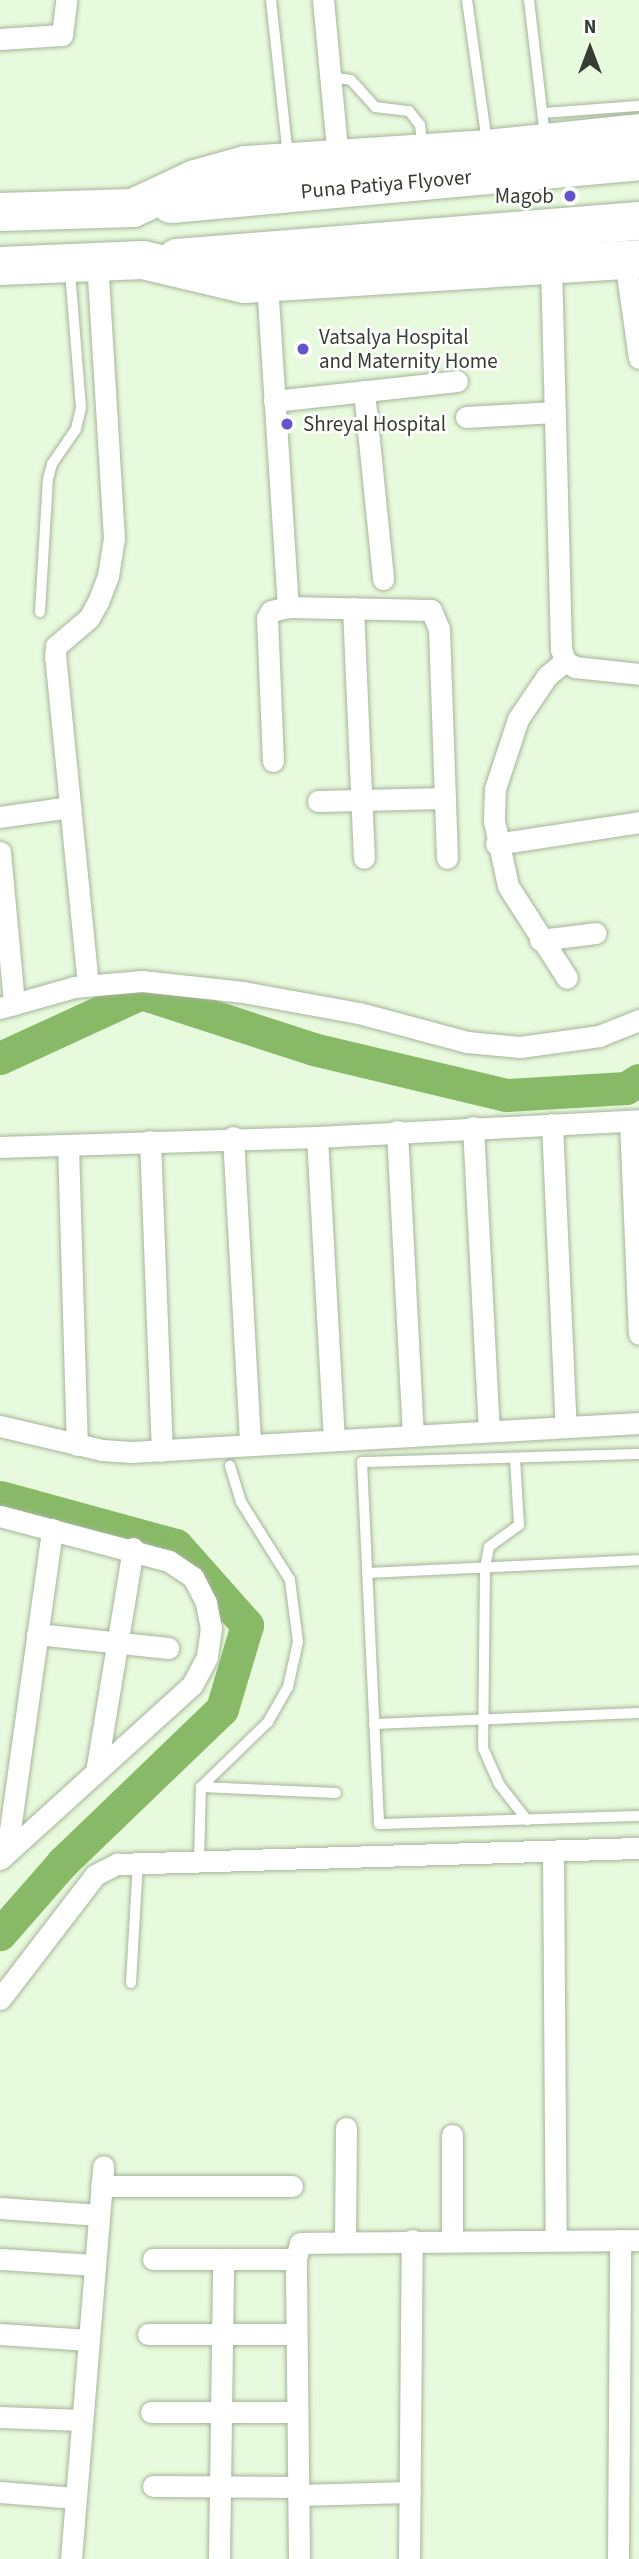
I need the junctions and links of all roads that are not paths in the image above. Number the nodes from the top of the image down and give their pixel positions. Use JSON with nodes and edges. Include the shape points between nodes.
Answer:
{"nodes":[{"id":1,"x":66,"y":0,"type":"edge"},
{"id":2,"x":271,"y":0,"type":"edge"},
{"id":3,"x":323,"y":0,"type":"edge"},
{"id":4,"x":467,"y":0,"type":"edge"},
{"id":5,"x":529,"y":0,"type":"edge"},
{"id":6,"x":0,"y":39,"type":"edge"},
{"id":7,"x":330,"y":77,"type":"junction"},
{"id":8,"x":639,"y":106,"type":"edge"},
{"id":9,"x":544,"y":128,"type":"junction"},
{"id":10,"x":639,"y":133,"type":"edge"},
{"id":11,"x":488,"y":149,"type":"junction"},
{"id":12,"x":424,"y":153,"type":"junction"},
{"id":13,"x":338,"y":159,"type":"junction"},
{"id":14,"x":639,"y":161,"type":"edge"},
{"id":15,"x":289,"y":162,"type":"junction"},
{"id":16,"x":133,"y":208,"type":"junction"},
{"id":17,"x":0,"y":212,"type":"edge"},
{"id":18,"x":639,"y":221,"type":"edge"},
{"id":19,"x":632,"y":260,"type":"edge"},
{"id":20,"x":83,"y":263,"type":"junction"},
{"id":21,"x":0,"y":266,"type":"edge"},
{"id":22,"x":551,"y":266,"type":"junction"},
{"id":23,"x":259,"y":268,"type":"junction"},
{"id":24,"x":639,"y":358,"type":"edge"},
{"id":25,"x":457,"y":382,"type":"dead end"},
{"id":26,"x":364,"y":391,"type":"junction"},
{"id":27,"x":274,"y":401,"type":"junction"},
{"id":28,"x":555,"y":412,"type":"junction"},
{"id":29,"x":466,"y":417,"type":"dead end"},
{"id":30,"x":383,"y":579,"type":"dead end"},
{"id":31,"x":288,"y":607,"type":"junction"},
{"id":32,"x":353,"y":608,"type":"junction"},
{"id":33,"x":40,"y":612,"type":"dead end"},
{"id":34,"x":565,"y":661,"type":"junction"},
{"id":35,"x":639,"y":674,"type":"edge"},
{"id":36,"x":273,"y":761,"type":"dead end"},
{"id":37,"x":445,"y":798,"type":"junction"},
{"id":38,"x":361,"y":799,"type":"junction"},
{"id":39,"x":318,"y":801,"type":"dead end"},
{"id":40,"x":70,"y":807,"type":"junction"},
{"id":41,"x":0,"y":817,"type":"edge"},
{"id":42,"x":639,"y":822,"type":"edge"},
{"id":43,"x":496,"y":844,"type":"junction"},
{"id":44,"x":0,"y":852,"type":"edge"},
{"id":45,"x":364,"y":858,"type":"dead end"},
{"id":46,"x":447,"y":858,"type":"dead end"},
{"id":47,"x":596,"y":933,"type":"dead end"},
{"id":48,"x":540,"y":940,"type":"junction"},
{"id":49,"x":567,"y":978,"type":"dead end"},
{"id":50,"x":88,"y":985,"type":"junction"},
{"id":51,"x":7,"y":1006,"type":"edge"},
{"id":52,"x":639,"y":1020,"type":"edge"},
{"id":53,"x":634,"y":1121,"type":"edge"},
{"id":54,"x":552,"y":1124,"type":"junction"},
{"id":55,"x":473,"y":1127,"type":"junction"},
{"id":56,"x":397,"y":1131,"type":"junction"},
{"id":57,"x":233,"y":1138,"type":"junction"},
{"id":58,"x":317,"y":1138,"type":"junction"},
{"id":59,"x":150,"y":1141,"type":"junction"},
{"id":60,"x":68,"y":1145,"type":"junction"},
{"id":61,"x":0,"y":1147,"type":"edge"},
{"id":62,"x":639,"y":1334,"type":"edge"},
{"id":63,"x":639,"y":1423,"type":"edge"},
{"id":64,"x":0,"y":1426,"type":"edge"},
{"id":65,"x":566,"y":1427,"type":"junction"},
{"id":66,"x":489,"y":1431,"type":"junction"},
{"id":67,"x":414,"y":1435,"type":"junction"},
{"id":68,"x":334,"y":1439,"type":"junction"},
{"id":69,"x":250,"y":1443,"type":"junction"},
{"id":70,"x":77,"y":1445,"type":"junction"},
{"id":71,"x":162,"y":1451,"type":"junction"},
{"id":72,"x":639,"y":1454,"type":"edge"},
{"id":73,"x":515,"y":1460,"type":"junction"},
{"id":74,"x":230,"y":1466,"type":"dead end"},
{"id":75,"x":0,"y":1516,"type":"edge"},
{"id":76,"x":52,"y":1529,"type":"junction"},
{"id":77,"x":133,"y":1548,"type":"junction"},
{"id":78,"x":639,"y":1560,"type":"edge"},
{"id":79,"x":485,"y":1567,"type":"junction"},
{"id":80,"x":367,"y":1573,"type":"junction"},
{"id":81,"x":37,"y":1634,"type":"junction"},
{"id":82,"x":117,"y":1642,"type":"junction"},
{"id":83,"x":168,"y":1648,"type":"dead end"},
{"id":84,"x":639,"y":1713,"type":"edge"},
{"id":85,"x":486,"y":1720,"type":"junction"},
{"id":86,"x":374,"y":1724,"type":"junction"},
{"id":87,"x":11,"y":1747,"type":"edge"},
{"id":88,"x":96,"y":1772,"type":"junction"},
{"id":89,"x":201,"y":1787,"type":"junction"},
{"id":90,"x":335,"y":1793,"type":"dead end"},
{"id":91,"x":639,"y":1816,"type":"edge"},
{"id":92,"x":527,"y":1820,"type":"junction"},
{"id":93,"x":639,"y":1848,"type":"edge"},
{"id":94,"x":553,"y":1851,"type":"junction"},
{"id":95,"x":3,"y":1855,"type":"edge"},
{"id":96,"x":138,"y":1861,"type":"junction"},
{"id":97,"x":199,"y":1861,"type":"junction"},
{"id":98,"x":131,"y":1983,"type":"dead end"},
{"id":99,"x":0,"y":1999,"type":"edge"},
{"id":100,"x":346,"y":2128,"type":"dead end"},
{"id":101,"x":452,"y":2135,"type":"dead end"},
{"id":102,"x":292,"y":2186,"type":"dead end"},
{"id":103,"x":0,"y":2208,"type":"edge"},
{"id":104,"x":99,"y":2215,"type":"junction"},
{"id":105,"x":556,"y":2238,"type":"junction"},
{"id":106,"x":345,"y":2240,"type":"junction"},
{"id":107,"x":412,"y":2240,"type":"junction"},
{"id":108,"x":452,"y":2240,"type":"junction"},
{"id":109,"x":630,"y":2240,"type":"edge"},
{"id":110,"x":1,"y":2259,"type":"edge"},
{"id":111,"x":153,"y":2259,"type":"dead end"},
{"id":112,"x":223,"y":2259,"type":"junction"},
{"id":113,"x":296,"y":2259,"type":"junction"},
{"id":114,"x":95,"y":2265,"type":"junction"},
{"id":115,"x":0,"y":2333,"type":"edge"},
{"id":116,"x":148,"y":2334,"type":"dead end"},
{"id":117,"x":222,"y":2334,"type":"junction"},
{"id":118,"x":296,"y":2334,"type":"junction"},
{"id":119,"x":88,"y":2340,"type":"junction"},
{"id":120,"x":629,"y":2351,"type":"edge"},
{"id":121,"x":151,"y":2412,"type":"dead end"},
{"id":122,"x":221,"y":2412,"type":"junction"},
{"id":123,"x":297,"y":2412,"type":"junction"},
{"id":124,"x":0,"y":2417,"type":"edge"},
{"id":125,"x":82,"y":2420,"type":"junction"},
{"id":126,"x":153,"y":2486,"type":"dead end"},
{"id":127,"x":220,"y":2486,"type":"junction"},
{"id":128,"x":298,"y":2491,"type":"junction"},
{"id":129,"x":0,"y":2492,"type":"edge"},
{"id":130,"x":410,"y":2492,"type":"junction"},
{"id":131,"x":75,"y":2498,"type":"junction"},
{"id":132,"x":71,"y":2559,"type":"edge"},
{"id":133,"x":219,"y":2559,"type":"edge"},
{"id":134,"x":299,"y":2559,"type":"edge"},
{"id":135,"x":409,"y":2559,"type":"edge"},
{"id":136,"x":618,"y":2559,"type":"edge"}],
"edges":[{"from":1,"to":6,"type":"street","via":[[62,36]]},
{"from":2,"to":15,"type":"lane"},
{"from":3,"to":7,"type":"street"},
{"from":4,"to":11,"type":"lane"},
{"from":5,"to":9,"type":"lane"},
{"from":7,"to":12,"type":"lane","via":[[351,80],[375,107],[410,111],[419,125]]},
{"from":7,"to":13,"type":"street"},
{"from":8,"to":9,"type":"lane"},
{"from":9,"to":10,"type":"highway"},
{"from":9,"to":11,"type":"highway"},
{"from":11,"to":12,"type":"highway"},
{"from":12,"to":13,"type":"highway"},
{"from":13,"to":15,"type":"highway"},
{"from":14,"to":16,"type":"highway","name":"Puna Patiya Flyover"},
{"from":15,"to":16,"type":"highway","via":[[246,165],[195,179]]},
{"from":16,"to":17,"type":"highway","name":"Puna Patiya Flyover"},
{"from":18,"to":23,"type":"highway"},
{"from":19,"to":22,"type":"highway"},
{"from":19,"to":24,"type":"street"},
{"from":20,"to":21,"type":"highway"},
{"from":20,"to":23,"type":"highway","via":[[143,260]]},
{"from":20,"to":33,"type":"lane","via":[[81,408],[76,429],[52,464],[48,479]]},
{"from":20,"to":40,"type":"street","via":[[114,538],[98,602],[89,618],[56,646]]},
{"from":22,"to":23,"type":"highway"},
{"from":22,"to":28,"type":"street"},
{"from":23,"to":27,"type":"street"},
{"from":25,"to":26,"type":"street"},
{"from":26,"to":27,"type":"street"},
{"from":26,"to":30,"type":"street"},
{"from":27,"to":31,"type":"street"},
{"from":28,"to":29,"type":"street"},
{"from":28,"to":34,"type":"street","via":[[561,649]]},
{"from":31,"to":32,"type":"street"},
{"from":31,"to":36,"type":"street","via":[[271,611],[267,618]]},
{"from":32,"to":37,"type":"street","via":[[423,607],[437,618]]},
{"from":32,"to":38,"type":"street"},
{"from":34,"to":35,"type":"street","via":[[575,667]]},
{"from":34,"to":43,"type":"street","via":[[529,698],[502,758],[495,789]]},
{"from":37,"to":38,"type":"street"},
{"from":37,"to":46,"type":"street"},
{"from":38,"to":39,"type":"street"},
{"from":38,"to":45,"type":"street"},
{"from":40,"to":41,"type":"street"},
{"from":40,"to":50,"type":"street"},
{"from":42,"to":43,"type":"street"},
{"from":43,"to":48,"type":"street","via":[[508,886]]},
{"from":44,"to":51,"type":"street"},
{"from":47,"to":48,"type":"street"},
{"from":48,"to":49,"type":"street"},
{"from":50,"to":51,"type":"street"},
{"from":50,"to":52,"type":"street","via":[[142,981],[243,992],[359,1013],[467,1042],[520,1047],[599,1036]]},
{"from":53,"to":54,"type":"street"},
{"from":53,"to":62,"type":"street"},
{"from":54,"to":55,"type":"street"},
{"from":54,"to":65,"type":"street"},
{"from":55,"to":56,"type":"street"},
{"from":55,"to":66,"type":"street"},
{"from":56,"to":58,"type":"street"},
{"from":56,"to":67,"type":"street"},
{"from":57,"to":58,"type":"street"},
{"from":57,"to":59,"type":"street"},
{"from":57,"to":69,"type":"street"},
{"from":58,"to":68,"type":"street"},
{"from":59,"to":60,"type":"street"},
{"from":59,"to":71,"type":"street"},
{"from":60,"to":61,"type":"street"},
{"from":60,"to":70,"type":"street"},
{"from":63,"to":65,"type":"street"},
{"from":64,"to":70,"type":"street"},
{"from":65,"to":66,"type":"street"},
{"from":66,"to":67,"type":"street"},
{"from":67,"to":68,"type":"street"},
{"from":68,"to":69,"type":"street"},
{"from":69,"to":71,"type":"street"},
{"from":70,"to":71,"type":"street"},
{"from":72,"to":73,"type":"lane"},
{"from":73,"to":79,"type":"lane","via":[[519,1525],[489,1547]]},
{"from":73,"to":80,"type":"lane","via":[[362,1462]]},
{"from":74,"to":89,"type":"lane","via":[[241,1502],[290,1580],[298,1642],[288,1687],[268,1722]]},
{"from":75,"to":76,"type":"street"},
{"from":76,"to":77,"type":"street"},
{"from":76,"to":81,"type":"street"},
{"from":77,"to":82,"type":"street"},
{"from":77,"to":88,"type":"street","via":[[169,1561],[193,1577],[206,1603],[211,1628],[207,1657],[192,1685]]},
{"from":78,"to":79,"type":"lane"},
{"from":79,"to":80,"type":"lane"},
{"from":79,"to":85,"type":"lane"},
{"from":80,"to":86,"type":"lane"},
{"from":81,"to":82,"type":"street"},
{"from":81,"to":87,"type":"street"},
{"from":82,"to":83,"type":"street"},
{"from":82,"to":88,"type":"street"},
{"from":84,"to":85,"type":"lane"},
{"from":85,"to":86,"type":"lane"},
{"from":85,"to":92,"type":"lane","via":[[483,1748],[499,1784]]},
{"from":86,"to":92,"type":"lane","via":[[379,1824]]},
{"from":87,"to":95,"type":"street"},
{"from":88,"to":95,"type":"street"},
{"from":89,"to":90,"type":"lane"},
{"from":89,"to":97,"type":"lane"},
{"from":91,"to":92,"type":"lane"},
{"from":93,"to":94,"type":"street"},
{"from":94,"to":97,"type":"street"},
{"from":94,"to":105,"type":"street"},
{"from":96,"to":97,"type":"street"},
{"from":96,"to":98,"type":"lane"},
{"from":96,"to":99,"type":"street","via":[[117,1864],[95,1875]]},
{"from":100,"to":106,"type":"street"},
{"from":101,"to":108,"type":"street"},
{"from":102,"to":104,"type":"street","via":[[102,2176]]},
{"from":103,"to":104,"type":"street"},
{"from":104,"to":114,"type":"street"},
{"from":105,"to":108,"type":"street"},
{"from":105,"to":109,"type":"street"},
{"from":106,"to":107,"type":"street"},
{"from":106,"to":113,"type":"street","via":[[300,2243]]},
{"from":107,"to":108,"type":"street"},
{"from":107,"to":130,"type":"street"},
{"from":109,"to":120,"type":"street"},
{"from":110,"to":114,"type":"street"},
{"from":111,"to":112,"type":"street"},
{"from":112,"to":113,"type":"street"},
{"from":112,"to":117,"type":"street"},
{"from":113,"to":118,"type":"street"},
{"from":114,"to":119,"type":"street"},
{"from":115,"to":119,"type":"street"},
{"from":116,"to":117,"type":"street"},
{"from":117,"to":118,"type":"street"},
{"from":117,"to":122,"type":"street"},
{"from":118,"to":123,"type":"street"},
{"from":119,"to":125,"type":"street"},
{"from":120,"to":136,"type":"street"},
{"from":121,"to":122,"type":"street"},
{"from":122,"to":123,"type":"street"},
{"from":122,"to":127,"type":"street"},
{"from":123,"to":128,"type":"street"},
{"from":124,"to":125,"type":"street"},
{"from":125,"to":131,"type":"street"},
{"from":126,"to":127,"type":"street"},
{"from":127,"to":128,"type":"street"},
{"from":127,"to":133,"type":"street"},
{"from":128,"to":130,"type":"street"},
{"from":128,"to":134,"type":"street"},
{"from":129,"to":131,"type":"street"},
{"from":130,"to":135,"type":"street"},
{"from":131,"to":132,"type":"street"}]}
